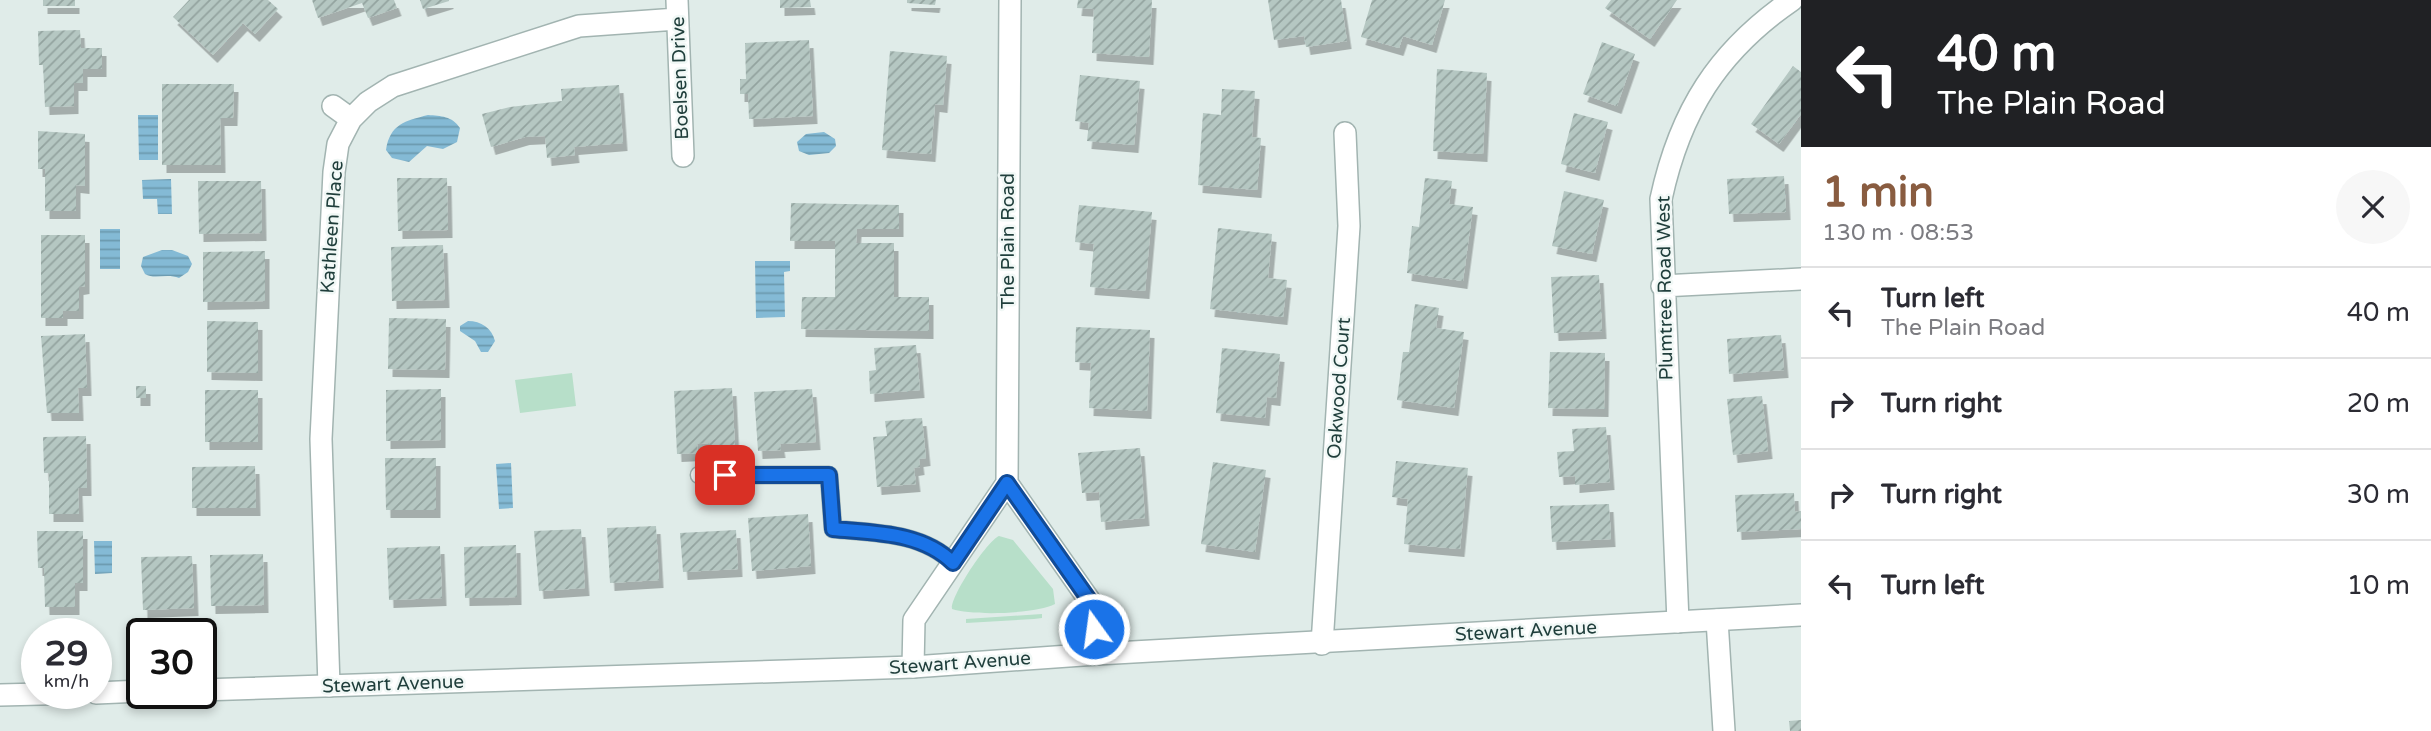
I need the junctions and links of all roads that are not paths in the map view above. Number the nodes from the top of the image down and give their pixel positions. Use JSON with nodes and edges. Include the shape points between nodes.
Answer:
{"nodes":[{"id":1,"x":1010,"y":0,"type":"edge"},
{"id":2,"x":1792,"y":0,"type":"edge"},
{"id":3,"x":677,"y":10,"type":"edge"},
{"id":4,"x":333,"y":106,"type":"dead end"},
{"id":5,"x":351,"y":119,"type":"junction"},
{"id":6,"x":1345,"y":133,"type":"dead end"},
{"id":7,"x":683,"y":156,"type":"dead end"},
{"id":8,"x":1801,"y":279,"type":"edge"},
{"id":9,"x":1662,"y":286,"type":"junction"},
{"id":10,"x":699,"y":475,"type":"dead end"},
{"id":11,"x":1007,"y":483,"type":"junction"},
{"id":12,"x":953,"y":563,"type":"junction"},
{"id":13,"x":1801,"y":615,"type":"edge"},
{"id":14,"x":1717,"y":620,"type":"junction"},
{"id":15,"x":1678,"y":622,"type":"junction"},
{"id":16,"x":1322,"y":643,"type":"junction"},
{"id":17,"x":1097,"y":653,"type":"junction"},
{"id":18,"x":913,"y":667,"type":"junction"},
{"id":19,"x":329,"y":686,"type":"junction"},
{"id":20,"x":217,"y":690,"type":"edge"},
{"id":21,"x":21,"y":694,"type":"edge"},
{"id":22,"x":0,"y":695,"type":"edge"},
{"id":23,"x":1724,"y":731,"type":"edge"}],
"edges":[{"from":1,"to":11,"type":"street","name":"The Plain Road"},
{"from":2,"to":9,"type":"street","name":"Plumtree Road West","via":[[1763,20],[1725,57],[1696,98],[1669,160],[1661,199]]},
{"from":3,"to":5,"type":"street","name":"Kathleen Place","via":[[548,35],[393,86]]},
{"from":3,"to":7,"type":"street","name":"Boelsen Drive"},
{"from":4,"to":5,"type":"street"},
{"from":5,"to":19,"type":"street","name":"Kathleen Place","via":[[338,144],[334,172],[322,399],[320,470]]},
{"from":6,"to":16,"type":"street","name":"Oakwood Court","via":[[1349,226]]},
{"from":8,"to":9,"type":"street"},
{"from":9,"to":15,"type":"street","name":"Plumtree Road West"},
{"from":10,"to":12,"type":"lane","via":[[829,475],[833,529],[916,540]]},
{"from":11,"to":12,"type":"street"},
{"from":11,"to":17,"type":"street","via":[[1092,604]]},
{"from":12,"to":18,"type":"street","via":[[914,620]]},
{"from":13,"to":14,"type":"street","name":"Stewart Avenue"},
{"from":14,"to":15,"type":"street","name":"Stewart Avenue"},
{"from":14,"to":23,"type":"street"},
{"from":15,"to":16,"type":"street","name":"Stewart Avenue"},
{"from":16,"to":17,"type":"street","name":"Stewart Avenue"},
{"from":17,"to":18,"type":"street","name":"Stewart Avenue"},
{"from":18,"to":19,"type":"street","name":"Stewart Avenue"},
{"from":19,"to":20,"type":"street","name":"Stewart Avenue"},
{"from":21,"to":22,"type":"street"}]}
